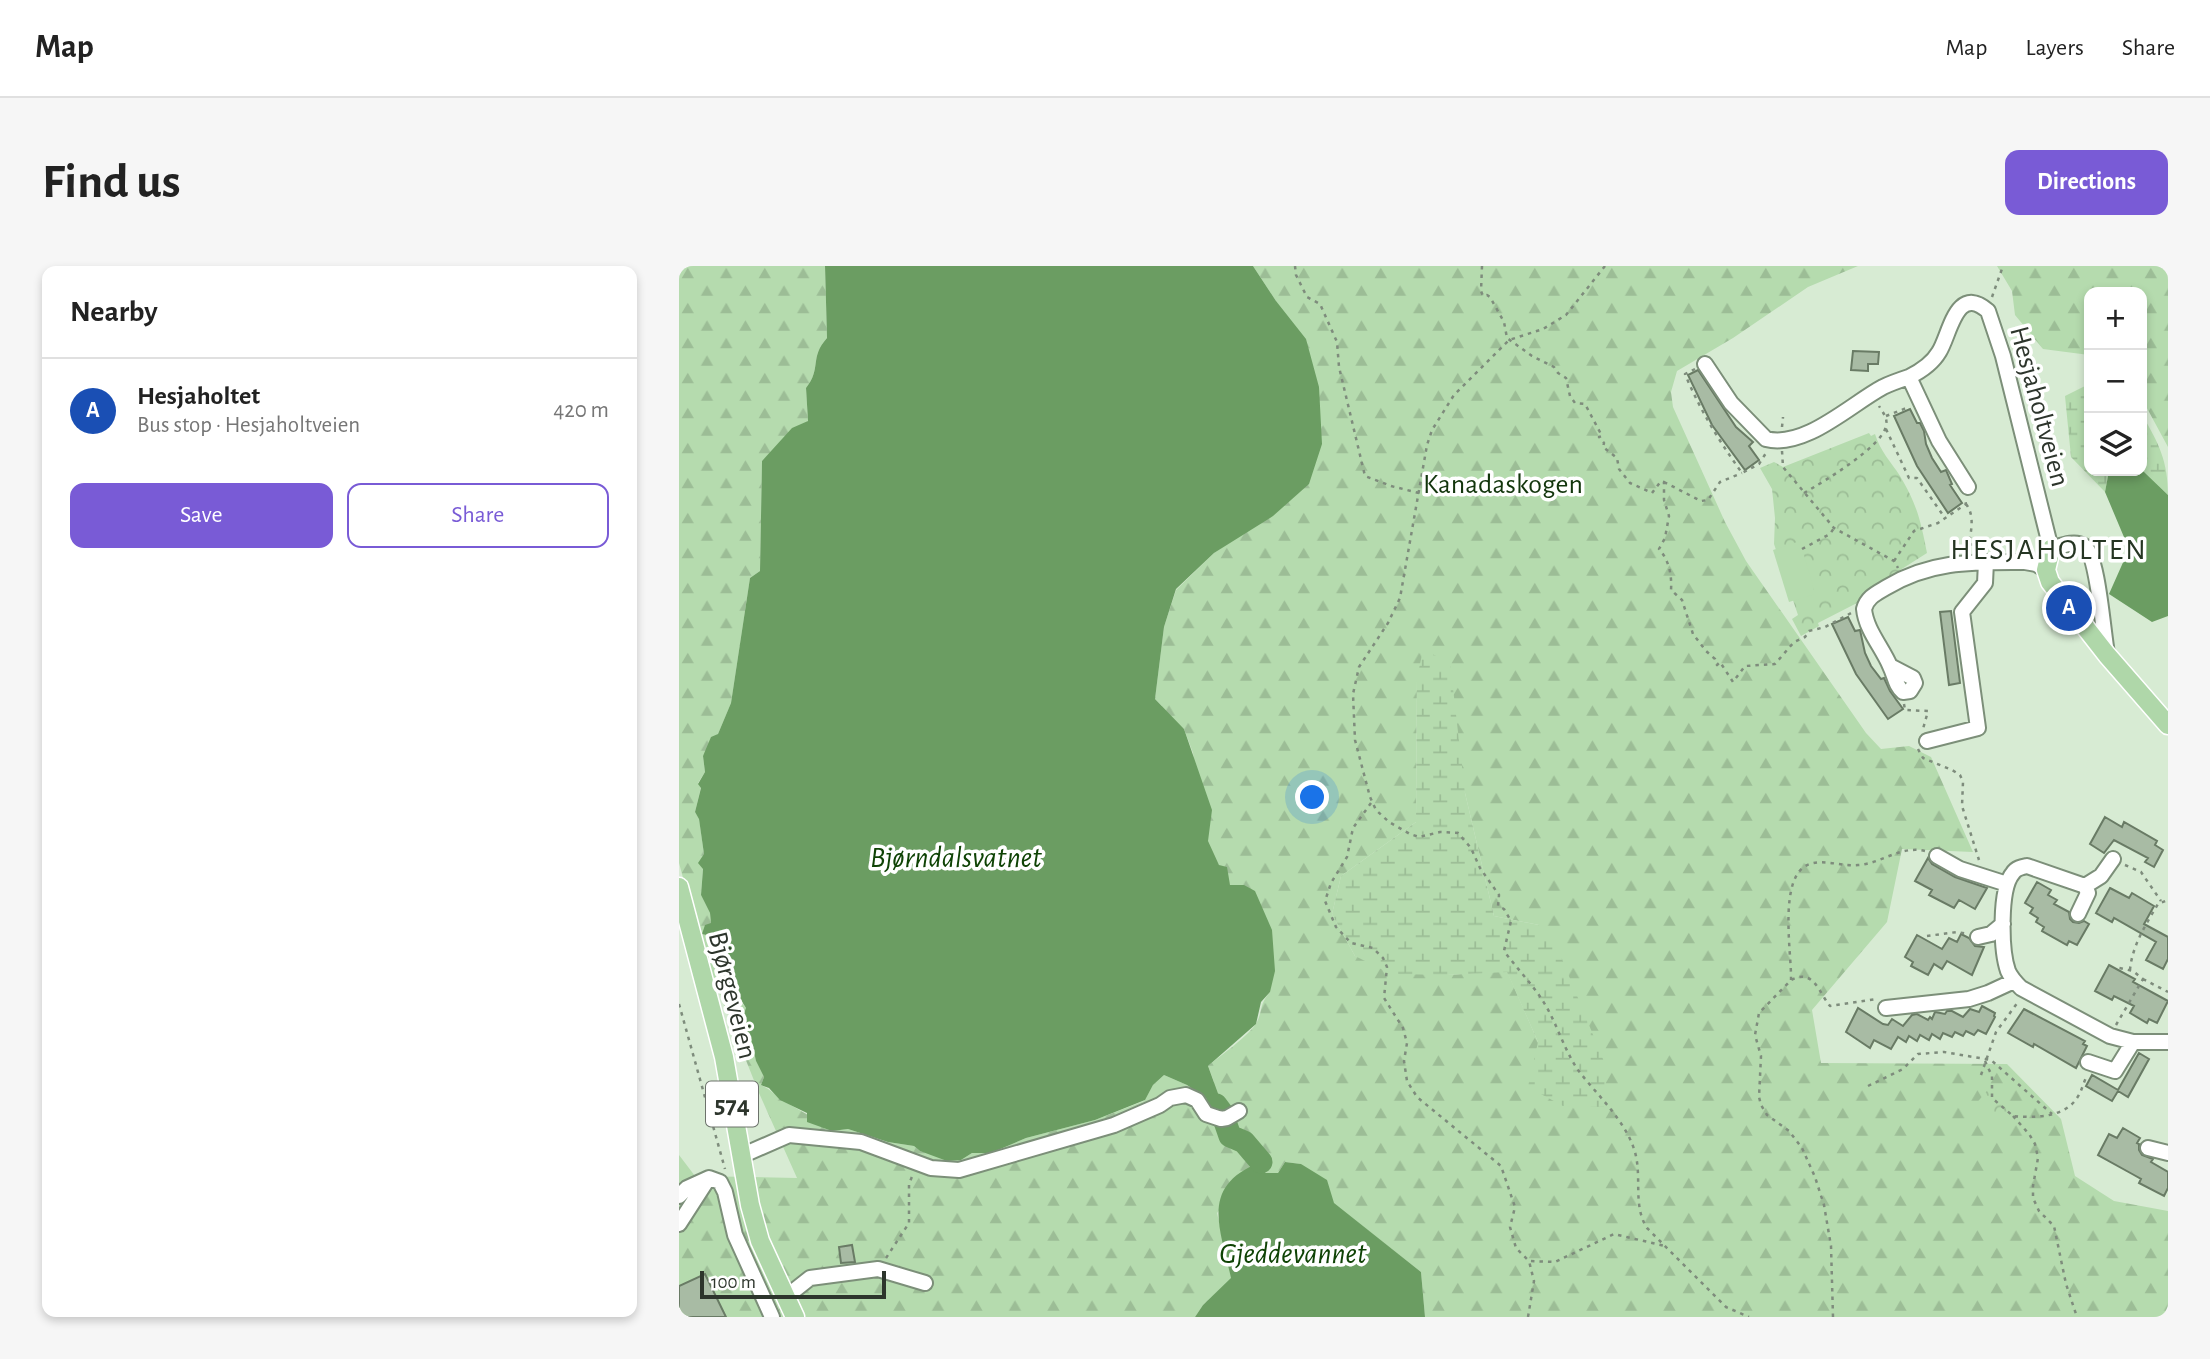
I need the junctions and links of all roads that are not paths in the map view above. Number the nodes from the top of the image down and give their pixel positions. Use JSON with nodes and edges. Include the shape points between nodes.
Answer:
{"nodes":[{"id":1,"x":1705,"y":364,"type":"road end"},
{"id":2,"x":1909,"y":377,"type":"junction"},
{"id":3,"x":1968,"y":487,"type":"road end"},
{"id":4,"x":2051,"y":544,"type":"junction"},
{"id":5,"x":1986,"y":558,"type":"junction"},
{"id":6,"x":2046,"y":570,"type":"junction"},
{"id":7,"x":2107,"y":654,"type":"junction"},
{"id":8,"x":1890,"y":666,"type":"dead end"},
{"id":9,"x":2168,"y":725,"type":"edge"},
{"id":10,"x":1925,"y":734,"type":"road end"},
{"id":11,"x":1937,"y":856,"type":"road end"},
{"id":12,"x":2113,"y":859,"type":"road end"},
{"id":13,"x":2007,"y":884,"type":"junction"},
{"id":14,"x":2085,"y":886,"type":"junction"},
{"id":15,"x":679,"y":887,"type":"edge"},
{"id":16,"x":2078,"y":914,"type":"dead end"},
{"id":17,"x":2003,"y":924,"type":"junction"},
{"id":18,"x":1977,"y":937,"type":"road end"},
{"id":19,"x":2019,"y":985,"type":"junction"},
{"id":20,"x":1887,"y":1008,"type":"road end"},
{"id":21,"x":2133,"y":1042,"type":"junction"},
{"id":22,"x":2168,"y":1042,"type":"edge"},
{"id":23,"x":2091,"y":1063,"type":"road end"},
{"id":24,"x":1229,"y":1116,"type":"dead end"},
{"id":25,"x":2148,"y":1147,"type":"dead end"},
{"id":26,"x":2168,"y":1153,"type":"edge"},
{"id":27,"x":741,"y":1156,"type":"junction"},
{"id":28,"x":709,"y":1178,"type":"junction"},
{"id":29,"x":679,"y":1196,"type":"edge"},
{"id":30,"x":679,"y":1224,"type":"edge"},
{"id":31,"x":925,"y":1283,"type":"dead end"},
{"id":32,"x":786,"y":1297,"type":"junction"},
{"id":33,"x":772,"y":1317,"type":"edge"},
{"id":34,"x":795,"y":1317,"type":"edge"}],
"edges":[{"from":1,"to":2,"type":"street","name":"Hesjaholtveien","via":[[1731,403],[1766,439],[1782,440],[1827,424],[1884,387]]},
{"from":2,"to":3,"type":"street","via":[[1939,441]]},
{"from":2,"to":4,"type":"street","name":"Hesjaholtveien","via":[[1940,352],[1958,310],[1973,304],[1988,311],[2004,356]]},
{"from":4,"to":6,"type":"main road"},
{"from":4,"to":7,"type":"street","via":[[2075,543],[2090,553]]},
{"from":5,"to":6,"type":"street","via":[[2036,564]]},
{"from":5,"to":8,"type":"street","via":[[1944,564],[1903,578],[1872,596],[1864,615]]},
{"from":5,"to":10,"type":"street","via":[[1985,583],[1962,612],[1978,728]]},
{"from":6,"to":7,"type":"main road","via":[[2050,582]]},
{"from":7,"to":9,"type":"main road"},
{"from":11,"to":13,"type":"street","via":[[1960,869]]},
{"from":12,"to":14,"type":"street","via":[[2101,876]]},
{"from":13,"to":14,"type":"street","via":[[2015,870],[2027,866]]},
{"from":13,"to":17,"type":"street"},
{"from":14,"to":16,"type":"street","via":[[2088,893]]},
{"from":15,"to":27,"type":"main road","name":"Bjørgeveien","number":"574","via":[[724,1057]]},
{"from":17,"to":18,"type":"street","via":[[1991,934]]},
{"from":17,"to":19,"type":"street","via":[[2006,962]]},
{"from":19,"to":20,"type":"street","via":[[1969,999]]},
{"from":19,"to":21,"type":"street","via":[[2110,1036]]},
{"from":21,"to":22,"type":"street"},
{"from":21,"to":23,"type":"street","via":[[2115,1071]]},
{"from":24,"to":27,"type":"street","via":[[1206,1114],[1186,1095],[1170,1098],[1114,1125],[959,1170],[931,1168],[861,1142],[789,1135]]},
{"from":25,"to":26,"type":"street"},
{"from":27,"to":32,"type":"main road","name":"Bjørgeveien","number":"574","via":[[760,1241]]},
{"from":28,"to":29,"type":"street"},
{"from":28,"to":30,"type":"street"},
{"from":28,"to":33,"type":"street","via":[[720,1182],[725,1192],[735,1235]]},
{"from":31,"to":32,"type":"street","via":[[878,1269],[810,1278]]},
{"from":32,"to":34,"type":"main road","name":"Bjørgeveien","number":"574"}]}
